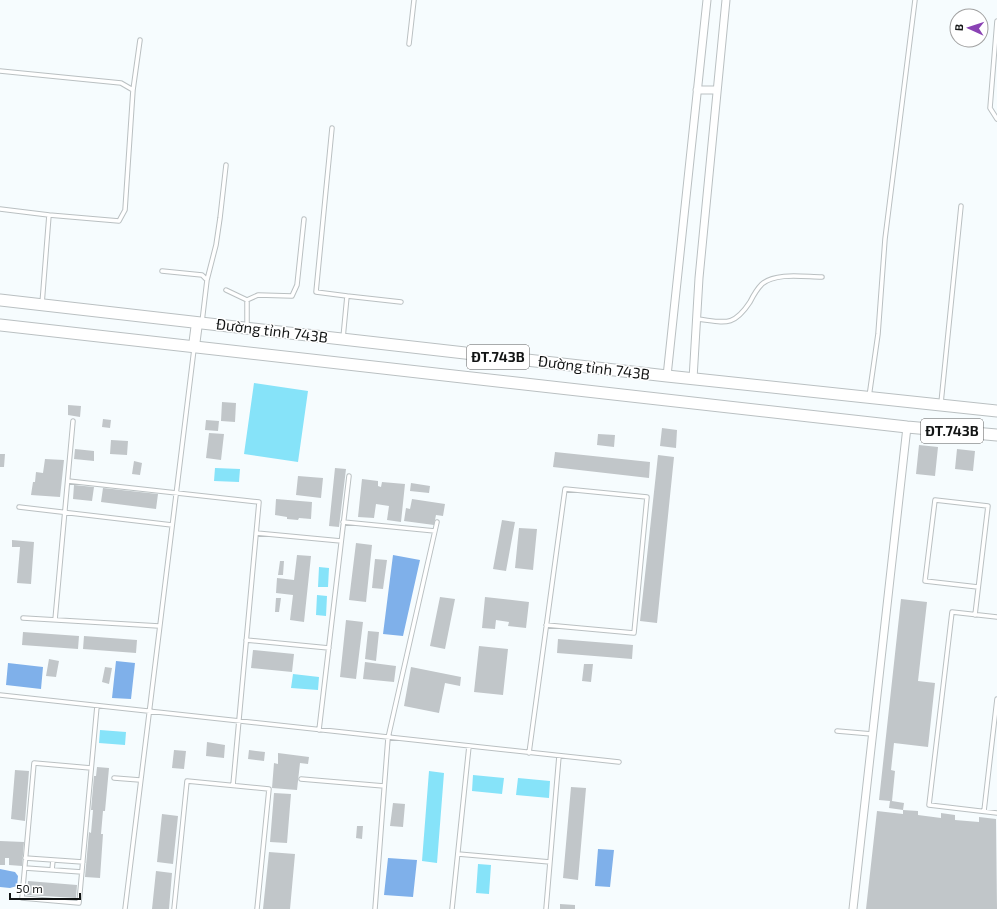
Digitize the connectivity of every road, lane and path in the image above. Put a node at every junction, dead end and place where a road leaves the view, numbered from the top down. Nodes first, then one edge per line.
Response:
1 (414, 0) edge
2 (707, 0) edge
3 (726, 0) edge
4 (915, 0) edge
5 (997, 21) edge
6 (140, 40) dead end
7 (409, 44) dead end
8 (0, 71) edge
9 (134, 90) junction
10 (697, 90) junction
11 (716, 90) junction
12 (997, 119) edge
13 (332, 128) dead end
14 (226, 165) dead end
15 (961, 206) dead end
16 (0, 209) edge
17 (49, 215) junction
18 (304, 218) dead end
19 (162, 271) dead end
20 (822, 278) dead end
21 (207, 280) junction
22 (226, 290) dead end
23 (347, 296) junction
24 (0, 300) edge
25 (247, 300) junction
26 (401, 302) dead end
27 (42, 305) junction
28 (696, 319) junction
29 (199, 323) junction
30 (0, 325) edge
31 (247, 328) junction
32 (343, 339) junction
33 (194, 346) junction
34 (666, 376) junction
35 (693, 379) junction
36 (868, 398) junction
37 (941, 406) junction
38 (997, 411) edge
39 (73, 421) dead end
40 (907, 427) junction
41 (997, 435) edge
42 (348, 476) dead end
43 (68, 481) junction
44 (176, 493) junction
45 (19, 507) dead end
46 (65, 512) junction
47 (343, 522) junction
48 (437, 522) dead end
49 (172, 525) junction
50 (435, 531) junction
51 (256, 533) junction
52 (341, 541) junction
53 (978, 587) junction
54 (975, 615) junction
55 (997, 617) edge
56 (23, 618) dead end
57 (55, 620) junction
58 (546, 625) junction
59 (159, 626) junction
60 (246, 640) junction
61 (329, 648) junction
62 (0, 695) edge
63 (997, 700) edge
64 (97, 706) junction
65 (149, 712) junction
66 (239, 721) junction
67 (319, 730) junction
68 (837, 730) dead end
69 (872, 734) junction
70 (388, 738) junction
71 (469, 746) junction
72 (529, 753) junction
73 (559, 756) junction
74 (619, 762) dead end
75 (92, 768) junction
76 (114, 778) dead end
77 (301, 779) dead end
78 (140, 780) junction
79 (233, 786) junction
80 (384, 786) junction
81 (984, 811) junction
82 (997, 813) edge
83 (458, 854) junction
84 (25, 858) junction
85 (53, 860) junction
86 (83, 862) junction
87 (550, 862) junction
88 (25, 868) junction
89 (52, 870) junction
90 (82, 872) junction
91 (125, 909) edge
92 (174, 909) edge
93 (257, 909) edge
94 (375, 909) edge
95 (452, 909) edge
96 (546, 909) edge
97 (853, 909) edge

1 - 7 lane
2 - 10 street
3 - 11 street
4 - 36 lane
5 - 12 lane
6 - 9 lane
8 - 9 lane
9 - 17 lane
10 - 11 street
10 - 34 street
11 - 28 street
13 - 23 lane
14 - 21 lane
15 - 37 lane
16 - 17 lane
17 - 27 lane
18 - 25 lane
19 - 21 lane
20 - 28 lane
21 - 29 lane
22 - 25 lane
23 - 26 lane
23 - 32 lane
24 - 27 main road, Đường tỉnh 743B / ĐT.743B
25 - 31 lane
27 - 29 main road, Đường tỉnh 743B / ĐT.743B
28 - 35 street
29 - 31 main road, Đường tỉnh 743B / ĐT.743B
29 - 33 main road
30 - 33 main road, Đường tỉnh 743B / ĐT.743B
31 - 32 main road, Đường tỉnh 743B / ĐT.743B
32 - 34 main road, Đường tỉnh 743B / ĐT.743B
33 - 40 main road, Đường tỉnh 743B / ĐT.743B
33 - 44 lane
34 - 35 main road, Đường tỉnh 743B / ĐT.743B
35 - 36 main road, Đường tỉnh 743B / ĐT.743B
36 - 37 main road, Đường tỉnh 743B / ĐT.743B
37 - 38 main road, Đường tỉnh 743B / ĐT.743B
39 - 43 lane
40 - 41 main road, Đường tỉnh 743B / ĐT.743B
40 - 69 street
42 - 47 lane
43 - 44 lane
43 - 46 lane
44 - 49 lane
44 - 51 lane
45 - 46 lane
46 - 49 lane
46 - 57 lane
47 - 50 lane
47 - 52 lane
48 - 50 lane
49 - 59 lane
50 - 70 lane
51 - 52 lane
51 - 60 lane
52 - 61 lane
53 - 53 lane
53 - 54 lane
54 - 55 lane
54 - 81 lane
56 - 57 lane
57 - 59 lane
58 - 58 lane
58 - 72 lane
59 - 65 lane
60 - 61 lane
60 - 66 lane
61 - 67 lane
62 - 64 lane
63 - 81 lane
64 - 65 lane
64 - 75 lane
65 - 66 lane
65 - 78 lane
66 - 67 lane
66 - 79 lane
67 - 70 lane
68 - 69 lane
69 - 97 street
70 - 71 lane
70 - 80 lane
71 - 72 lane
71 - 83 lane
72 - 73 lane
73 - 74 lane
73 - 87 lane
75 - 84 lane
75 - 86 lane
76 - 78 lane
77 - 80 lane
78 - 91 lane
79 - 92 lane
79 - 93 lane
80 - 94 lane
81 - 82 lane
83 - 87 lane
83 - 95 lane
84 - 85 lane
84 - 88 lane
85 - 86 lane
85 - 89 lane
86 - 90 lane
87 - 96 lane
88 - 89 lane
88 - 90 lane
89 - 90 lane

